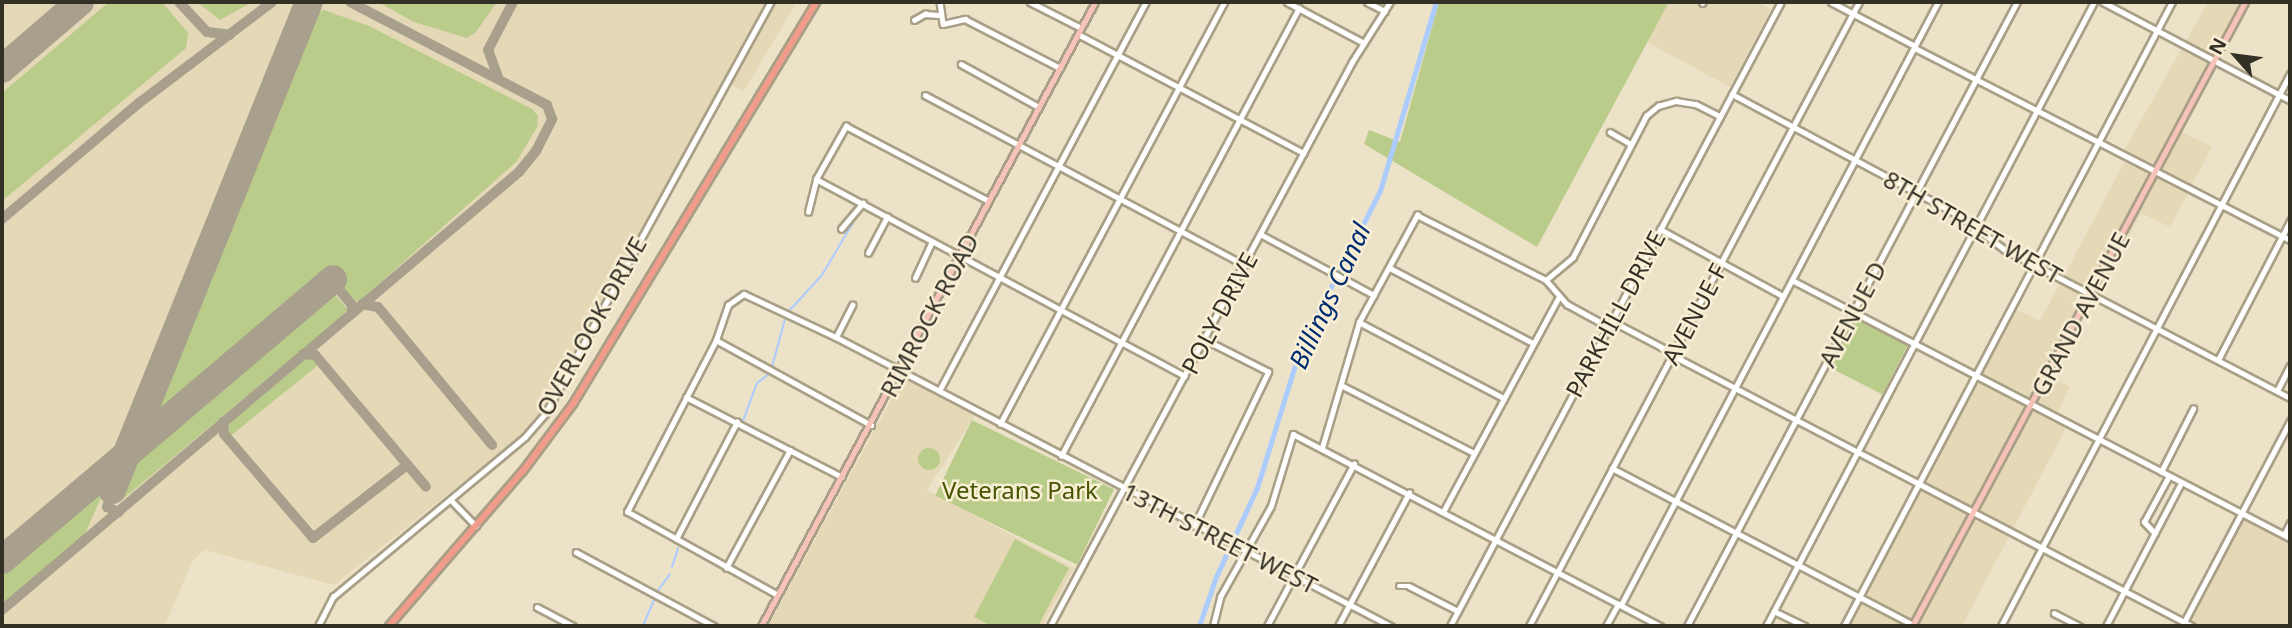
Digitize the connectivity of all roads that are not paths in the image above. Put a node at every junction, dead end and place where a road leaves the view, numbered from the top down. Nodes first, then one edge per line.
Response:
1 (771, 2) edge
2 (816, 2) edge
3 (940, 2) edge
4 (1030, 2) edge
5 (1095, 2) edge
6 (1146, 2) edge
7 (1224, 2) edge
8 (1287, 2) edge
9 (1367, 2) edge
10 (1390, 2) edge
11 (1781, 2) edge
12 (1831, 2) edge
13 (1859, 2) edge
14 (1938, 2) edge
15 (2017, 2) edge
16 (2094, 2) edge
17 (2103, 2) edge
18 (2172, 2) edge
19 (2245, 2) edge
20 (1299, 8) junction
21 (1385, 11) junction
22 (1853, 13) junction
23 (938, 15) junction
24 (914, 20) dead end
25 (2157, 30) junction
26 (1080, 31) junction
27 (1364, 43) junction
28 (1915, 47) junction
29 (1118, 54) junction
30 (2215, 60) junction
31 (961, 64) dead end
32 (1060, 68) junction
33 (2290, 74) edge
34 (1975, 80) junction
35 (1179, 87) junction
36 (1732, 94) junction
37 (2280, 94) junction
38 (925, 95) dead end
39 (2290, 100) edge
40 (1039, 107) junction
41 (2035, 113) junction
42 (1720, 116) junction
43 (1239, 118) junction
44 (1794, 127) junction
45 (1610, 132) dead end
46 (1631, 144) junction
47 (1019, 145) junction
48 (2097, 145) junction
49 (1304, 153) junction
50 (1854, 159) junction
51 (1059, 166) junction
52 (2155, 173) junction
53 (816, 179) junction
54 (1916, 192) junction
55 (1121, 199) junction
56 (989, 201) junction
57 (863, 202) junction
58 (2221, 206) junction
59 (808, 212) dead end
60 (887, 217) junction
61 (2290, 221) edge
62 (1975, 228) junction
63 (841, 229) dead end
64 (1660, 229) junction
65 (1181, 231) junction
66 (1262, 235) junction
67 (2283, 236) junction
68 (2290, 240) edge
69 (932, 242) junction
70 (868, 253) dead end
71 (961, 257) junction
72 (1722, 263) junction
73 (1245, 265) junction
74 (2034, 265) junction
75 (1390, 268) junction
76 (999, 277) junction
77 (915, 278) dead end
78 (1546, 280) junction
79 (1792, 280) junction
80 (1374, 295) junction
81 (2090, 295) junction
82 (1783, 296) junction
83 (1559, 297) junction
84 (852, 305) dead end
85 (1061, 308) junction
86 (1853, 311) junction
87 (1612, 321) junction
88 (1359, 322) junction
89 (1609, 327) junction
90 (2157, 328) junction
91 (836, 337) junction
92 (716, 340) junction
93 (1205, 340) junction
94 (1122, 341) junction
95 (1533, 343) junction
96 (1915, 343) junction
97 (1672, 354) junction
98 (2218, 360) junction
99 (2290, 366) edge
100 (900, 370) junction
101 (1976, 375) junction
102 (1185, 376) junction
103 (1341, 385) junction
104 (1736, 388) junction
105 (939, 391) junction
106 (2277, 391) junction
107 (686, 397) junction
108 (1504, 398) junction
109 (2290, 398) edge
110 (2031, 405) junction
111 (2193, 409) dead end
112 (1796, 420) junction
113 (2290, 421) edge
114 (737, 422) junction
115 (1000, 424) junction
116 (871, 425) junction
117 (2099, 440) junction
118 (1322, 448) junction
119 (790, 450) junction
120 (1858, 452) junction
121 (1474, 453) junction
122 (1061, 456) junction
123 (1354, 464) junction
124 (1612, 468) junction
125 (2161, 472) junction
126 (2169, 476) junction
127 (843, 478) junction
128 (2181, 483) junction
129 (1919, 484) junction
130 (1124, 488) junction
131 (1409, 493) junction
132 (452, 500) junction
133 (1675, 501) junction
134 (1443, 512) junction
135 (1974, 512) junction
136 (2242, 513) junction
137 (2290, 523) edge
138 (476, 526) junction
139 (1194, 526) junction
140 (1737, 533) junction
141 (2155, 534) junction
142 (2284, 535) junction
143 (2290, 538) edge
144 (676, 539) junction
145 (1496, 540) junction
146 (2042, 548) junction
147 (1245, 551) junction
148 (576, 552) dead end
149 (1799, 566) junction
150 (726, 568) junction
151 (1557, 572) junction
152 (1294, 576) junction
153 (1399, 586) dead end
154 (2125, 591) junction
155 (777, 594) junction
156 (1859, 598) junction
157 (1349, 604) junction
158 (1620, 605) junction
159 (537, 607) dead end
160 (1458, 611) junction
161 (1774, 611) junction
162 (2054, 613) dead end
163 (2183, 624) edge
164 (318, 626) edge
165 (390, 626) edge
166 (573, 626) edge
167 (714, 626) edge
168 (761, 626) edge
169 (1050, 626) edge
170 (1213, 626) edge
171 (1267, 626) edge
172 (1338, 626) edge
173 (1391, 626) edge
174 (1450, 626) edge
175 (1529, 626) edge
176 (1606, 626) edge
177 (1661, 626) edge
178 (1687, 626) edge
179 (1766, 626) edge
180 (1805, 626) edge
181 (1844, 626) edge
182 (1913, 626) edge
183 (2001, 626) edge
184 (2080, 626) edge
185 (2106, 626) edge
186 (2193, 626) edge

1 - 132 street, OVERLOOK DRIVE
2 - 138 highway
3 - 23 street
4 - 26 street
5 - 26 main road, RIMROCK ROAD
6 - 29 street
7 - 35 street
8 - 20 street
9 - 21 street
10 - 21 street, POLY DRIVE
11 - 36 street, PARKHILL DRIVE
12 - 22 street
13 - 22 street, AVENUE F
14 - 28 street
15 - 34 street, AVENUE D
16 - 41 street
17 - 25 street
18 - 25 street
19 - 30 main road, GRAND AVENUE
20 - 27 street
20 - 43 street
21 - 27 street, POLY DRIVE
22 - 28 street
22 - 44 street, AVENUE F
23 - 24 street
23 - 32 street
25 - 30 street
25 - 48 street
26 - 29 street
26 - 32 main road, RIMROCK ROAD
27 - 49 street, POLY DRIVE
28 - 34 street
28 - 50 street
29 - 35 street
29 - 51 street
30 - 37 street
30 - 52 main road, GRAND AVENUE
31 - 40 street
32 - 40 main road, RIMROCK ROAD
33 - 37 street
34 - 41 street
34 - 54 street, AVENUE D
35 - 43 street
35 - 55 street
36 - 42 street, PARKHILL DRIVE
36 - 44 street, 8TH STREET WEST
37 - 39 street
37 - 58 street
38 - 47 street
40 - 47 main road, RIMROCK ROAD
41 - 48 street
41 - 62 street
42 - 46 street
42 - 64 street, PARKHILL DRIVE
43 - 49 street
43 - 65 street
44 - 50 street, 8TH STREET WEST
44 - 72 street, AVENUE F
45 - 46 street
46 - 78 street
47 - 51 street
47 - 56 main road, RIMROCK ROAD
48 - 52 street
48 - 74 street
49 - 66 street, POLY DRIVE
50 - 54 street, 8TH STREET WEST
50 - 79 street
51 - 55 street
51 - 76 street
52 - 58 street
52 - 81 main road, GRAND AVENUE
53 - 56 street
53 - 57 street
53 - 59 street
54 - 62 street, 8TH STREET WEST
54 - 86 street, AVENUE D
55 - 65 street
55 - 85 street
56 - 71 main road, RIMROCK ROAD
57 - 60 street
57 - 63 street
58 - 67 street
58 - 90 street
60 - 69 street
60 - 70 street
61 - 67 street
62 - 74 street, 8TH STREET WEST
62 - 96 street
64 - 72 street
64 - 87 street, PARKHILL DRIVE
65 - 73 street
65 - 94 street
66 - 73 street, POLY DRIVE
66 - 80 street
67 - 68 street
67 - 98 street
69 - 71 street
69 - 77 street
71 - 76 street
71 - 100 main road, RIMROCK ROAD
72 - 82 street
72 - 97 street, AVENUE F
73 - 93 street, POLY DRIVE
74 - 81 street, 8TH STREET WEST
74 - 101 street
75 - 78 street
75 - 80 street
75 - 95 street
76 - 85 street
76 - 105 street
78 - 83 street
79 - 82 street
79 - 86 street
80 - 88 street
81 - 90 street, 8TH STREET WEST
81 - 110 main road, GRAND AVENUE
82 - 104 street
83 - 89 street
83 - 95 street
84 - 91 street
85 - 94 street
85 - 115 street
86 - 96 street
86 - 112 street, AVENUE D
87 - 89 street, PARKHILL DRIVE
87 - 97 street
88 - 103 street
88 - 108 street
89 - 145 street, PARKHILL DRIVE
90 - 98 street, 8TH STREET WEST
90 - 117 street
91 - 92 street, 13TH STREET WEST
91 - 100 street, 13TH STREET WEST
92 - 107 street
92 - 116 street
93 - 102 street, POLY DRIVE
93 - 139 street
94 - 102 street
94 - 122 street
95 - 108 street
96 - 101 street
96 - 120 street
97 - 104 street
97 - 124 street, AVENUE F
98 - 106 street, 8TH STREET WEST
99 - 106 street
100 - 105 street, 13TH STREET WEST
100 - 116 main road, RIMROCK ROAD
101 - 110 street
101 - 129 street
102 - 130 street, POLY DRIVE
103 - 118 street
103 - 121 street
104 - 112 street
104 - 133 street
105 - 115 street, 13TH STREET WEST
106 - 109 street, 8TH STREET WEST
107 - 114 street
107 - 144 street
108 - 121 street
110 - 117 street
110 - 135 main road, GRAND AVENUE
111 - 125 street
112 - 120 street
112 - 140 street, AVENUE D
113 - 136 street
114 - 119 street
114 - 144 street
115 - 122 street, 13TH STREET WEST
116 - 127 main road, RIMROCK ROAD
117 - 125 street
117 - 146 street
118 - 123 street
118 - 147 street
119 - 127 street
119 - 150 street
120 - 129 street
120 - 149 street
121 - 134 street
122 - 130 street, 13TH STREET WEST
123 - 131 street
123 - 152 street
124 - 133 street
124 - 151 street, AVENUE F
125 - 126 street
126 - 128 street
126 - 141 street
127 - 155 main road, RIMROCK ROAD
128 - 136 street
128 - 141 street
129 - 135 street
129 - 156 street
130 - 139 street, 13TH STREET WEST
130 - 169 street, POLY DRIVE
131 - 134 street
131 - 157 street
132 - 138 street
132 - 164 street, OVERLOOK DRIVE
133 - 140 street
133 - 158 street
134 - 145 street
135 - 146 street
135 - 182 main road, GRAND AVENUE
136 - 142 street
136 - 163 street
137 - 142 street
138 - 165 highway
139 - 147 street, 13TH STREET WEST
140 - 149 street
140 - 178 street, AVENUE D
141 - 154 street
142 - 143 street
144 - 150 street
145 - 151 street
145 - 160 street, PARKHILL DRIVE
146 - 154 street
146 - 183 street
147 - 152 street, 13TH STREET WEST
147 - 170 street
148 - 167 street
149 - 156 street
149 - 161 street
150 - 155 street
151 - 158 street
151 - 175 street, AVENUE F
152 - 157 street, 13TH STREET WEST
152 - 171 street
153 - 160 street
154 - 163 street
154 - 185 street
155 - 168 main road, RIMROCK ROAD
156 - 181 street
156 - 182 street
157 - 172 street
157 - 173 street, 13TH STREET WEST
158 - 176 street
158 - 177 street
159 - 166 street
160 - 174 street, PARKHILL DRIVE
161 - 179 street
161 - 180 street
162 - 184 street
163 - 186 street

